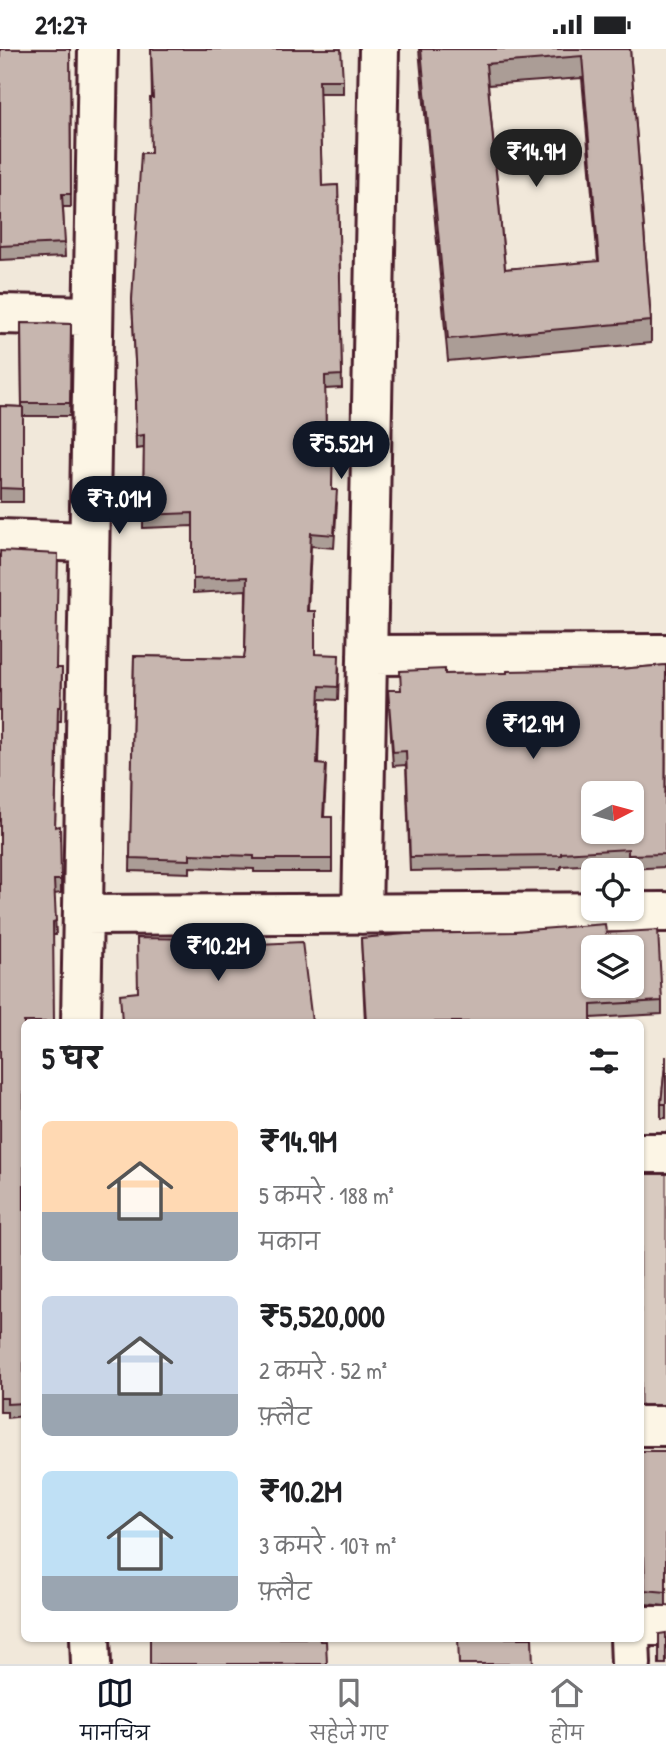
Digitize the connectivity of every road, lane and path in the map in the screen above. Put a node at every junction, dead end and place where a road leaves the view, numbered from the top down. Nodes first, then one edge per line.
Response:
1 (98, 49) edge
2 (379, 49) edge
3 (0, 314) edge
4 (93, 316) junction
5 (0, 539) edge
6 (89, 542) junction
7 (666, 654) edge
8 (367, 655) junction
9 (666, 912) edge
10 (362, 914) junction
11 (83, 915) junction
12 (81, 1019) edge
13 (644, 1153) edge
14 (666, 1153) edge
15 (644, 1426) edge
16 (666, 1426) edge
17 (644, 1626) edge
18 (666, 1626) edge
19 (90, 1642) edge
20 (630, 1642) edge
21 (92, 1664) edge
22 (631, 1664) edge

1 - 4 street
2 - 8 street
3 - 4 street
4 - 6 street
5 - 6 street
6 - 11 street
7 - 8 street
8 - 10 street
9 - 10 street
10 - 11 street
11 - 12 street
13 - 14 street
15 - 16 street
17 - 18 street
19 - 21 street
20 - 22 street

